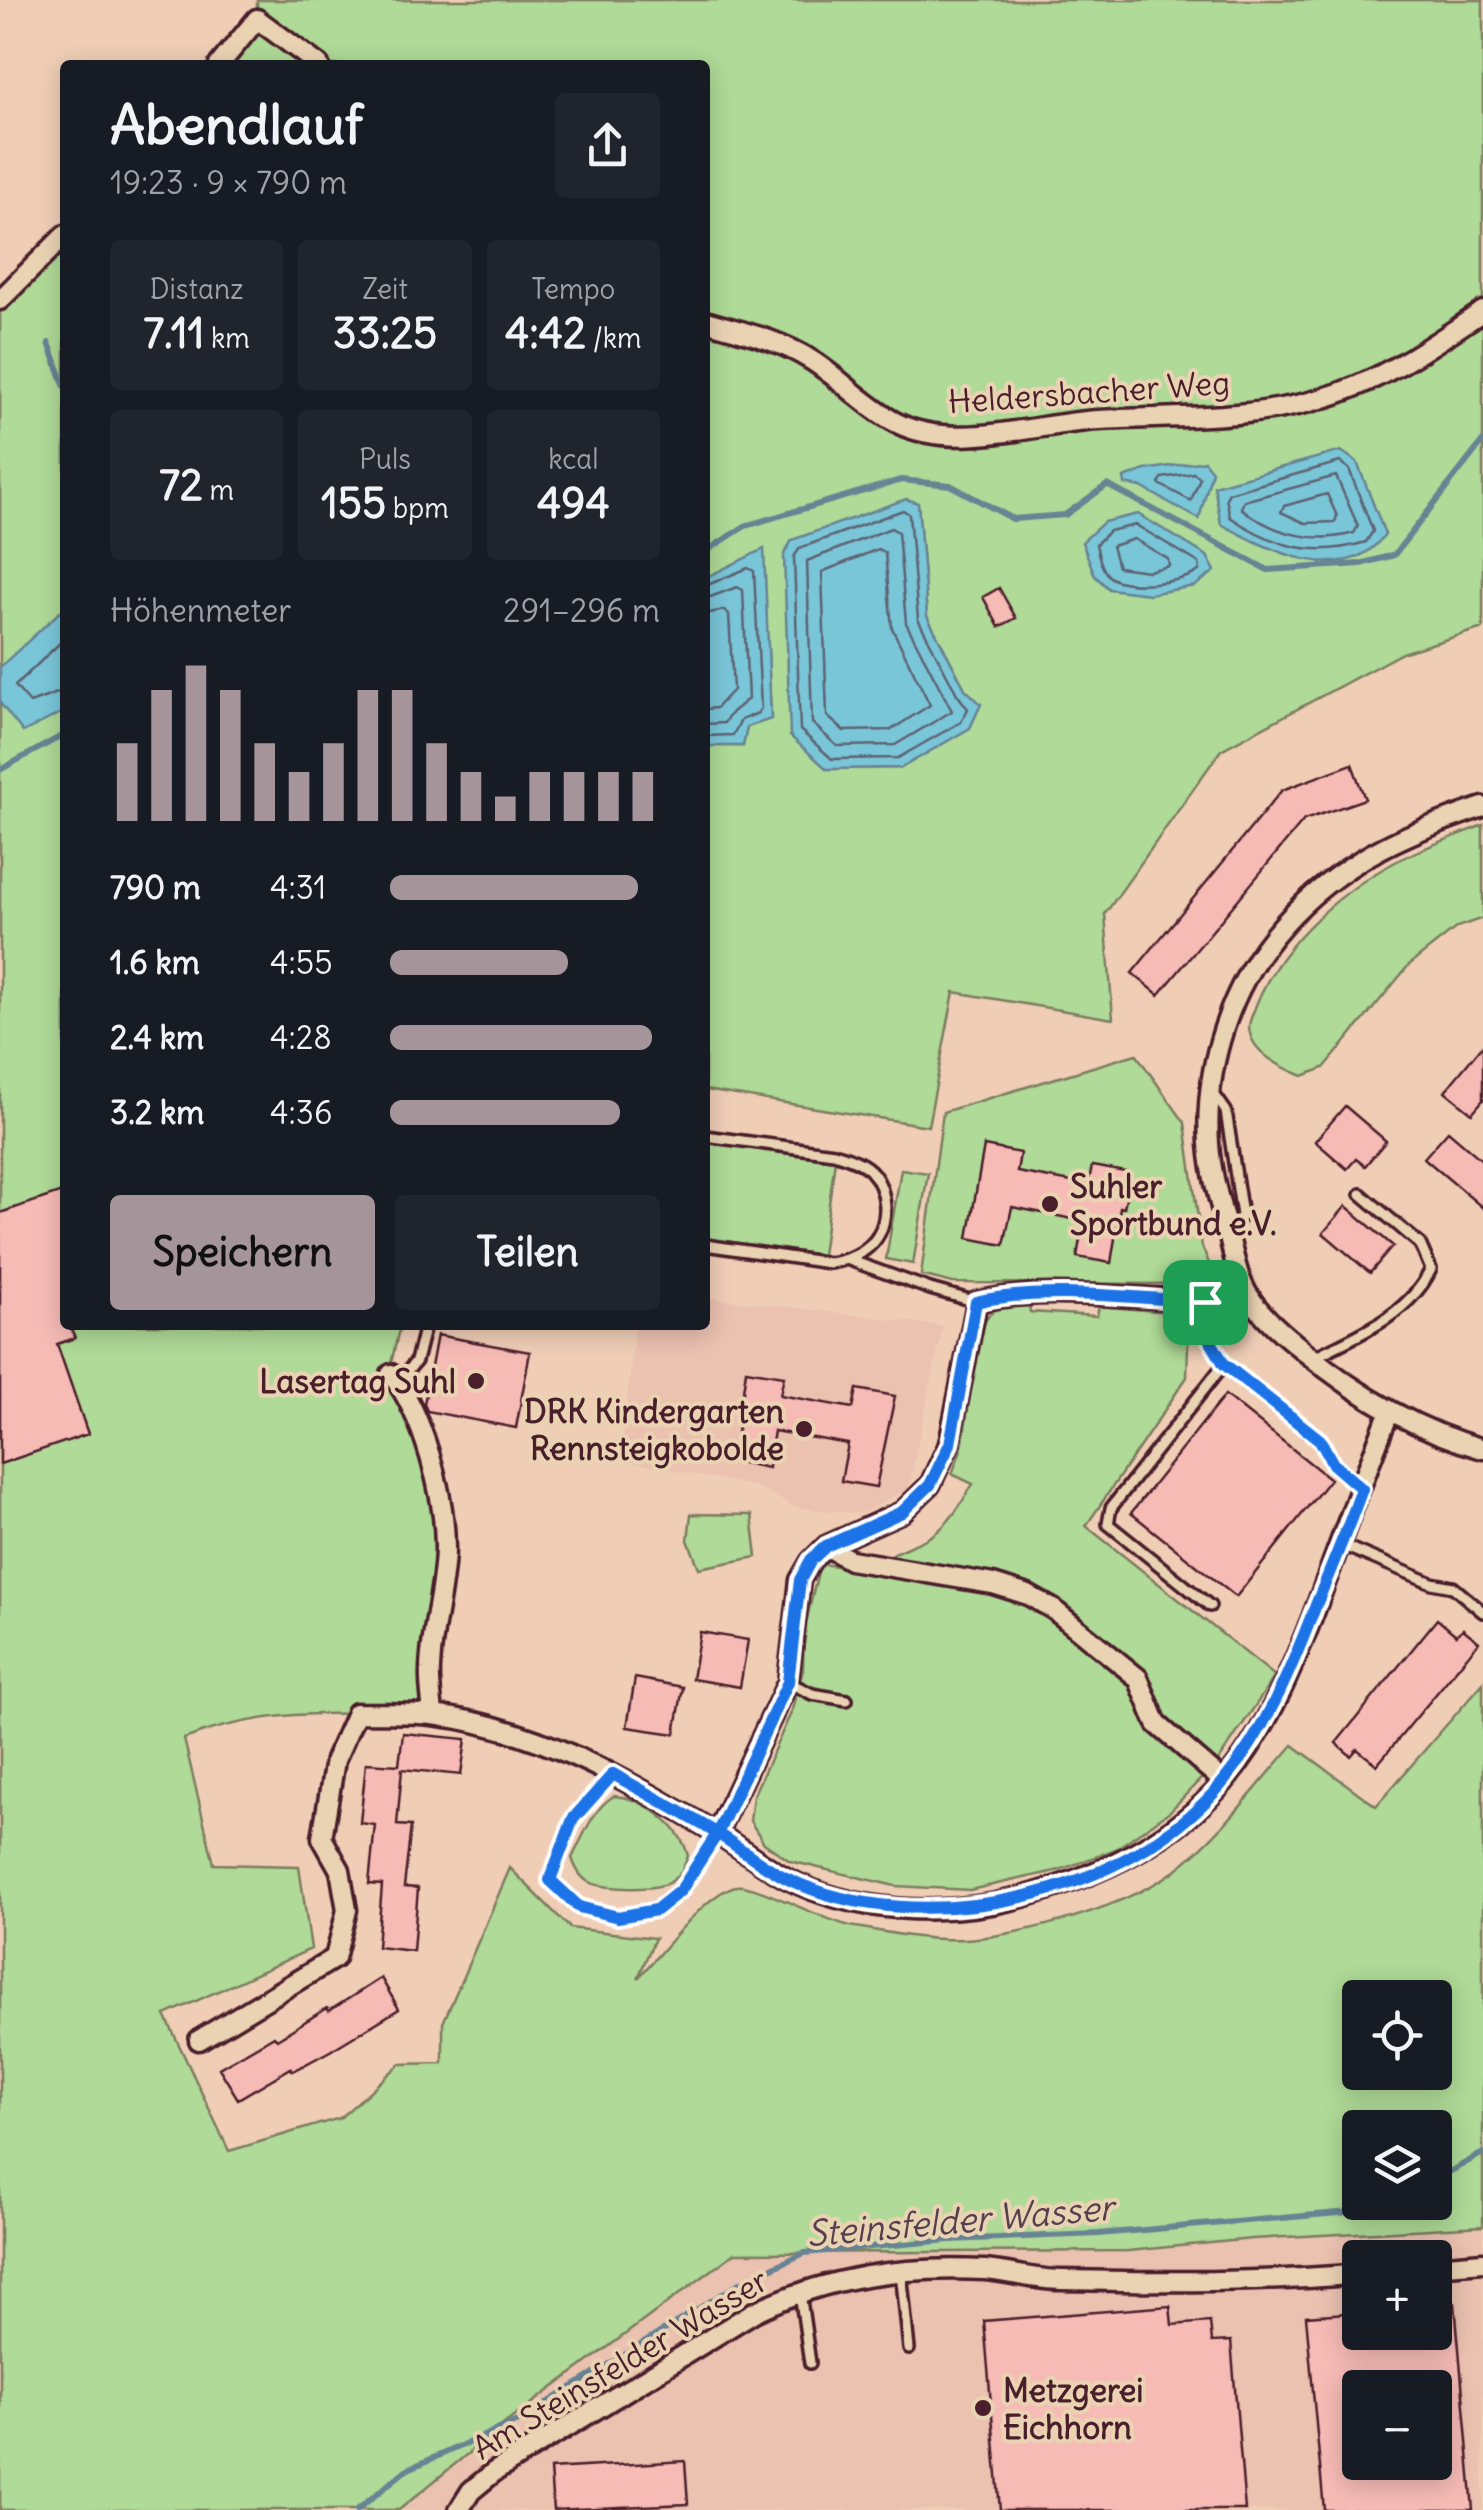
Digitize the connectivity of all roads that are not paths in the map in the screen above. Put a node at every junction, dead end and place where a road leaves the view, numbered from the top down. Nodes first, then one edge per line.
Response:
1 (257, 9) edge
2 (222, 60) edge
3 (313, 60) edge
4 (60, 240) edge
5 (0, 300) edge
6 (1483, 312) edge
7 (710, 321) edge
8 (1483, 807) edge
9 (710, 1137) edge
10 (1361, 1194) dead end
11 (710, 1246) edge
12 (849, 1260) junction
13 (1250, 1297) junction
14 (976, 1302) junction
15 (1205, 1302) junction
16 (425, 1330) edge
17 (1312, 1358) junction
18 (1224, 1364) junction
19 (394, 1378) joint
20 (1389, 1413) junction
21 (1483, 1449) edge
22 (1362, 1489) junction
23 (1342, 1545) junction
24 (826, 1546) junction
25 (1210, 1606) dead end
26 (1483, 1612) edge
27 (788, 1682) junction
28 (848, 1700) dead end
29 (432, 1715) junction
30 (613, 1774) junction
31 (1224, 1782) junction
32 (717, 1834) junction
33 (199, 2040) dead end
34 (1483, 2262) edge
35 (1452, 2265) edge
36 (901, 2271) junction
37 (1342, 2276) edge
38 (800, 2290) junction
39 (909, 2349) dead end
40 (810, 2363) dead end
41 (459, 2510) edge

1 - 2 street
1 - 3 street
4 - 5 street
6 - 7 street, Heldersbacher Weg
8 - 13 street
9 - 12 lane
10 - 17 lane
11 - 12 lane
12 - 14 lane
13 - 15 street
13 - 17 street
14 - 15 street
14 - 24 street
15 - 18 lane
16 - 19 lane
17 - 20 street
18 - 22 lane
18 - 25 lane
19 - 29 street
20 - 21 street
20 - 22 street
22 - 23 street
23 - 26 lane
23 - 31 street
24 - 27 street
24 - 31 street
27 - 28 lane
27 - 32 street
29 - 30 street
29 - 33 street
30 - 32 street
30 - 32 lane
31 - 32 street
34 - 35 street
36 - 37 street, Am Steinsfelder Wasser
36 - 38 street, Am Steinsfelder Wasser
36 - 39 lane
38 - 40 lane
38 - 41 street, Am Steinsfelder Wasser

